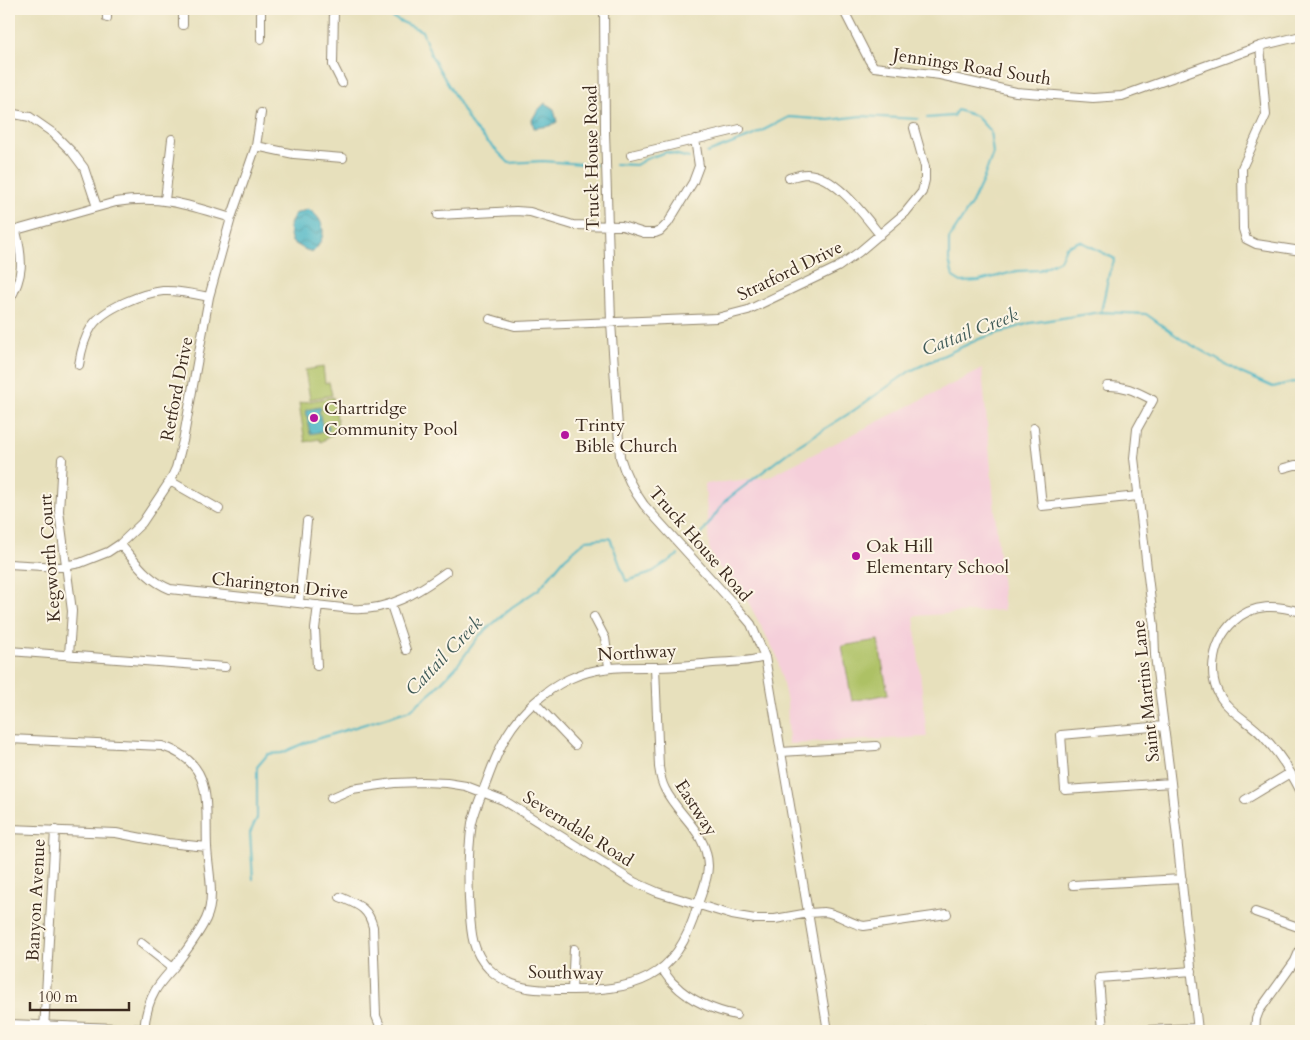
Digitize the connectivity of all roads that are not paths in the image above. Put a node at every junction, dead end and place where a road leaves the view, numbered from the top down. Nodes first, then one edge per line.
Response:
1 (107, 9) edge
2 (183, 9) edge
3 (261, 9) edge
4 (334, 9) edge
5 (604, 9) edge
6 (843, 9) edge
7 (107, 18) dead end
8 (183, 24) dead end
9 (1301, 36) edge
10 (261, 39) dead end
11 (1260, 46) junction
12 (342, 82) dead end
13 (261, 112) dead end
14 (9, 113) edge
15 (914, 128) dead end
16 (740, 129) dead end
17 (172, 139) dead end
18 (695, 139) junction
19 (256, 146) junction
20 (632, 154) dead end
21 (343, 158) dead end
22 (788, 178) dead end
23 (165, 200) junction
24 (97, 207) junction
25 (438, 215) dead end
26 (231, 218) junction
27 (608, 225) junction
28 (12, 232) edge
29 (880, 234) junction
30 (1301, 251) edge
31 (209, 297) junction
32 (9, 301) edge
33 (490, 319) dead end
34 (611, 322) junction
35 (79, 365) dead end
36 (1107, 386) dead end
37 (1034, 428) dead end
38 (62, 459) dead end
39 (1301, 465) edge
40 (1284, 468) dead end
41 (170, 481) junction
42 (1138, 496) junction
43 (219, 509) dead end
44 (307, 521) dead end
45 (120, 544) junction
46 (9, 564) edge
47 (67, 566) junction
48 (446, 572) dead end
49 (298, 602) junction
50 (318, 605) junction
51 (391, 605) junction
52 (1301, 612) edge
53 (594, 617) dead end
54 (406, 650) dead end
55 (9, 651) edge
56 (69, 655) junction
57 (765, 657) junction
58 (317, 666) dead end
59 (225, 667) dead end
60 (609, 667) junction
61 (656, 667) junction
62 (535, 702) junction
63 (1163, 726) junction
64 (9, 739) edge
65 (575, 745) dead end
66 (876, 746) dead end
67 (781, 752) junction
68 (1290, 773) junction
69 (1171, 783) junction
70 (483, 792) junction
71 (1301, 792) edge
72 (331, 798) dead end
73 (1245, 800) dead end
74 (9, 829) edge
75 (55, 830) junction
76 (207, 847) junction
77 (1182, 879) junction
78 (1073, 885) dead end
79 (340, 897) dead end
80 (698, 904) junction
81 (1255, 912) dead end
82 (808, 913) junction
83 (947, 914) dead end
84 (1301, 928) edge
85 (141, 943) dead end
86 (1301, 946) edge
87 (574, 949) dead end
88 (1298, 963) edge
89 (173, 968) junction
90 (662, 969) junction
91 (1192, 971) junction
92 (572, 990) junction
93 (736, 1015) dead end
94 (9, 1024) edge
95 (44, 1028) edge
96 (144, 1030) edge
97 (1198, 1030) edge
98 (382, 1031) edge
99 (828, 1031) edge
100 (1103, 1031) edge
101 (1123, 1031) edge
102 (1255, 1031) edge

1 - 7 street
2 - 8 street
3 - 10 street
4 - 12 street
5 - 27 street, Truck House Road
6 - 11 street, Jennings Road South
9 - 11 street, Jennings Road South
11 - 30 street
13 - 19 street, Retford Drive
14 - 24 street
15 - 29 street, Stratford Drive
16 - 18 street
17 - 23 street
18 - 20 street
18 - 27 street
19 - 21 street
19 - 26 street, Retford Drive
22 - 29 street
23 - 24 street
23 - 26 street
24 - 28 street
25 - 27 street
26 - 31 street, Retford Drive
27 - 34 street, Truck House Road
28 - 32 street
29 - 34 street, Stratford Drive
31 - 35 street
31 - 41 street, Retford Drive
33 - 34 street, Stratford Drive
34 - 57 street, Truck House Road
36 - 42 street, Saint Martins Lane
37 - 42 street
38 - 47 street, Kegworth Court
39 - 40 street
41 - 43 street
41 - 45 street, Retford Drive
42 - 63 street, Saint Martins Lane
44 - 49 street
45 - 47 street, Retford Drive
45 - 49 street, Charington Drive
46 - 47 street, Retford Drive
47 - 56 street, Kegworth Court
48 - 51 street, Charington Drive
49 - 50 street, Charington Drive
50 - 51 street, Charington Drive
50 - 58 street
51 - 54 street
52 - 68 street
53 - 60 street
55 - 56 street
56 - 59 street
57 - 61 street, Northway
57 - 67 street, Truck House Road
60 - 61 street, Northway
60 - 62 street, Northway
61 - 80 street, Eastway
62 - 65 street
62 - 70 street, Northway
63 - 69 street, Saint Martins Lane
63 - 69 street
64 - 76 street
66 - 67 street
67 - 82 street, Truck House Road
68 - 71 street
68 - 73 street
69 - 77 street, Saint Martins Lane
70 - 72 street, Severndale Road
70 - 80 street, Severndale Road
70 - 92 street, Southway
74 - 75 street
75 - 76 street
75 - 95 street, Banyon Avenue
76 - 89 street
77 - 78 street
77 - 91 street, Saint Martins Lane
79 - 98 street
80 - 82 street, Severndale Road
80 - 90 street, Southway
81 - 84 street
82 - 83 street, Severndale Road
82 - 99 street, Truck House Road
85 - 89 street
86 - 88 street
87 - 92 street
88 - 102 street
89 - 96 street
90 - 92 street, Southway
90 - 93 street
91 - 97 street, Saint Martins Lane
91 - 100 street
94 - 95 street
95 - 96 street
97 - 101 street

